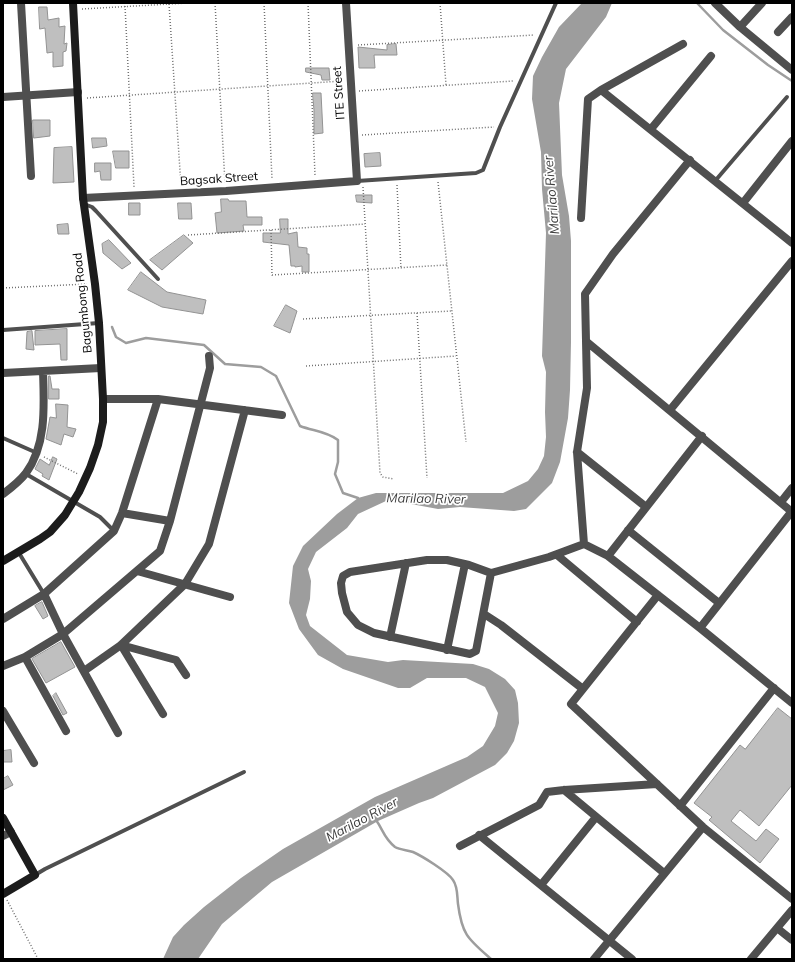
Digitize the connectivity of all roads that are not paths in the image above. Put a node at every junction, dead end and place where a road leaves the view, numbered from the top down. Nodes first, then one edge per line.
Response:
1 (21, 3) edge
2 (346, 3) edge
3 (556, 3) edge
4 (762, 3) edge
5 (718, 4) edge
6 (73, 6) edge
7 (792, 17) edge
8 (740, 27) junction
9 (778, 32) dead end
10 (683, 44) dead end
11 (711, 56) dead end
12 (792, 70) edge
13 (601, 90) junction
14 (25, 96) junction
15 (78, 96) junction
16 (3, 97) edge
17 (787, 97) dead end
18 (651, 129) junction
19 (792, 141) edge
20 (690, 160) junction
21 (31, 176) dead end
22 (360, 180) junction
23 (715, 181) junction
24 (83, 201) junction
25 (743, 203) junction
26 (581, 218) dead end
27 (792, 243) edge
28 (792, 261) edge
29 (158, 279) dead end
30 (99, 323) junction
31 (3, 330) edge
32 (587, 342) junction
33 (209, 356) dead end
34 (101, 368) junction
35 (43, 371) junction
36 (3, 373) edge
37 (103, 399) junction
38 (158, 399) junction
39 (200, 404) junction
40 (246, 410) junction
41 (670, 410) junction
42 (282, 415) dead end
43 (702, 436) junction
44 (3, 438) edge
45 (577, 452) junction
46 (37, 453) junction
47 (26, 474) junction
48 (792, 488) edge
49 (3, 494) edge
50 (74, 501) junction
51 (780, 502) junction
52 (646, 507) junction
53 (792, 511) edge
54 (122, 513) junction
55 (170, 521) junction
56 (628, 530) junction
57 (114, 531) junction
58 (584, 544) junction
59 (19, 553) junction
60 (557, 555) junction
61 (608, 556) junction
62 (3, 561) edge
63 (406, 563) junction
64 (465, 564) junction
65 (137, 571) junction
66 (490, 573) junction
67 (185, 584) junction
68 (44, 594) junction
69 (658, 595) junction
70 (230, 597) dead end
71 (720, 603) junction
72 (484, 614) junction
73 (3, 619) edge
74 (637, 622) junction
75 (700, 628) junction
76 (63, 634) junction
77 (390, 637) junction
78 (121, 645) junction
79 (447, 650) junction
80 (26, 657) junction
81 (3, 666) edge
82 (84, 671) junction
83 (186, 675) dead end
84 (774, 688) junction
85 (583, 689) junction
86 (792, 702) edge
87 (3, 711) edge
88 (163, 714) dead end
89 (66, 731) dead end
90 (118, 733) dead end
91 (34, 763) dead end
92 (244, 772) dead end
93 (657, 784) junction
94 (564, 790) junction
95 (680, 806) junction
96 (596, 817) junction
97 (3, 818) edge
98 (703, 827) junction
99 (11, 832) junction
100 (479, 835) junction
101 (3, 836) edge
102 (460, 846) dead end
103 (664, 873) junction
104 (35, 875) junction
105 (541, 885) junction
106 (3, 893) edge
107 (792, 899) edge
108 (792, 910) edge
109 (777, 928) junction
110 (609, 940) junction
111 (792, 940) edge
112 (594, 959) edge
113 (632, 959) edge
114 (751, 959) edge

1 - 14 street
2 - 22 street, ITE Street
3 - 22 lane
4 - 8 street
5 - 8 street
6 - 15 street, Bagumbong Road
7 - 9 street
8 - 12 street
10 - 13 street
11 - 18 street
13 - 18 street
13 - 26 street
14 - 15 street
14 - 16 street
14 - 21 street
15 - 24 street, Bagumbong Road
17 - 23 lane
18 - 20 street
19 - 25 street
20 - 23 street
20 - 32 street
22 - 24 street, Bagsak Street
23 - 25 street
24 - 29 lane
24 - 30 street, Bagumbong Road
25 - 27 street
28 - 41 street
30 - 31 lane
30 - 34 street, Bagumbong Road
32 - 41 street
32 - 45 street
33 - 39 street
34 - 35 street
34 - 37 street, Bagumbong Road
35 - 36 street
35 - 46 street
37 - 38 street
37 - 50 street, Bagumbong Road
38 - 39 street
38 - 54 street
39 - 40 street
39 - 55 street
40 - 42 street
40 - 67 street
41 - 43 street
43 - 51 street
43 - 52 street
44 - 46 lane
45 - 52 street
45 - 58 street
46 - 47 street
47 - 49 street
47 - 50 lane
48 - 51 street
50 - 57 lane
50 - 59 street, Bagumbong Road
51 - 53 street
52 - 56 street
53 - 71 street
54 - 55 street
54 - 57 street
55 - 65 street
56 - 61 street
56 - 71 street
57 - 68 street
58 - 60 street
58 - 61 street
59 - 62 street, Bagumbong Road
59 - 68 lane
60 - 66 street
60 - 74 street
61 - 69 street
63 - 64 street
63 - 77 street
63 - 77 street
64 - 66 street
64 - 79 street
65 - 67 street
65 - 76 street
66 - 72 street
67 - 70 street
67 - 78 street
68 - 73 street
68 - 76 street
69 - 74 street
69 - 75 street
71 - 75 street
72 - 79 street
72 - 85 street
74 - 85 street
75 - 84 street
76 - 80 street
76 - 82 street
77 - 79 street
78 - 82 street
78 - 83 street
78 - 88 street
80 - 81 street
80 - 89 street
82 - 90 street
84 - 86 street
84 - 95 street
85 - 93 street
87 - 91 street
92 - 104 lane
93 - 94 street
93 - 95 street
94 - 96 street
94 - 100 street
95 - 98 street
96 - 103 street
96 - 105 street
97 - 99 street
98 - 103 street
98 - 107 street
99 - 101 street
99 - 104 street
100 - 102 street
100 - 105 street
103 - 110 street
104 - 106 street
105 - 110 street
108 - 109 street
109 - 111 street
109 - 114 street
110 - 112 street
110 - 113 street

